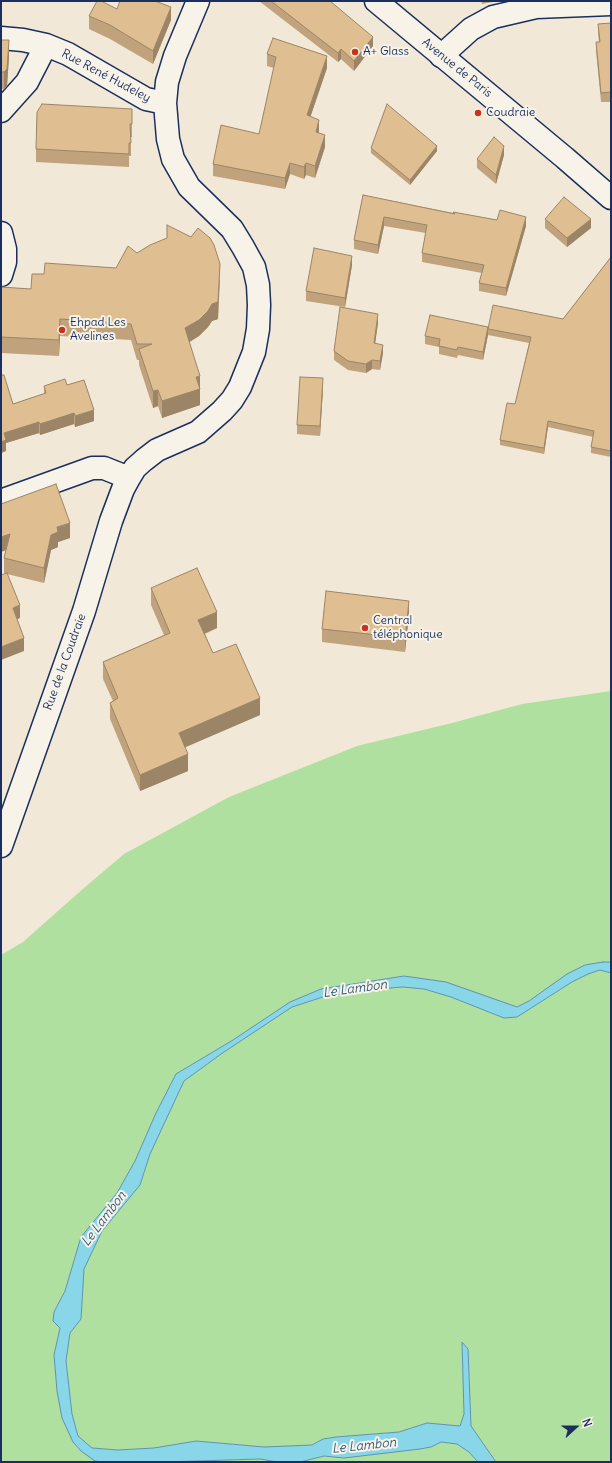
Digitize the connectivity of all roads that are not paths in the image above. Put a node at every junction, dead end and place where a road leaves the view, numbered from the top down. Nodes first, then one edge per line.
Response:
1 (198, 1) edge
2 (376, 1) edge
3 (611, 4) edge
4 (1, 38) edge
5 (46, 45) junction
6 (441, 56) junction
7 (164, 103) junction
8 (1, 111) edge
9 (611, 198) edge
10 (1, 233) edge
11 (1, 275) edge
12 (128, 478) junction
13 (6, 500) dead end
14 (1, 846) edge

1 - 7 street, Rue de la Coudraie
2 - 6 street, Avenue de Paris
3 - 6 street
4 - 5 street, Rue René Hudeley
5 - 7 street, Rue René Hudeley
5 - 8 street
6 - 9 street, Avenue de Paris
7 - 12 street, Rue de la Coudraie
10 - 11 street
12 - 13 street
12 - 14 street, Rue de la Coudraie

